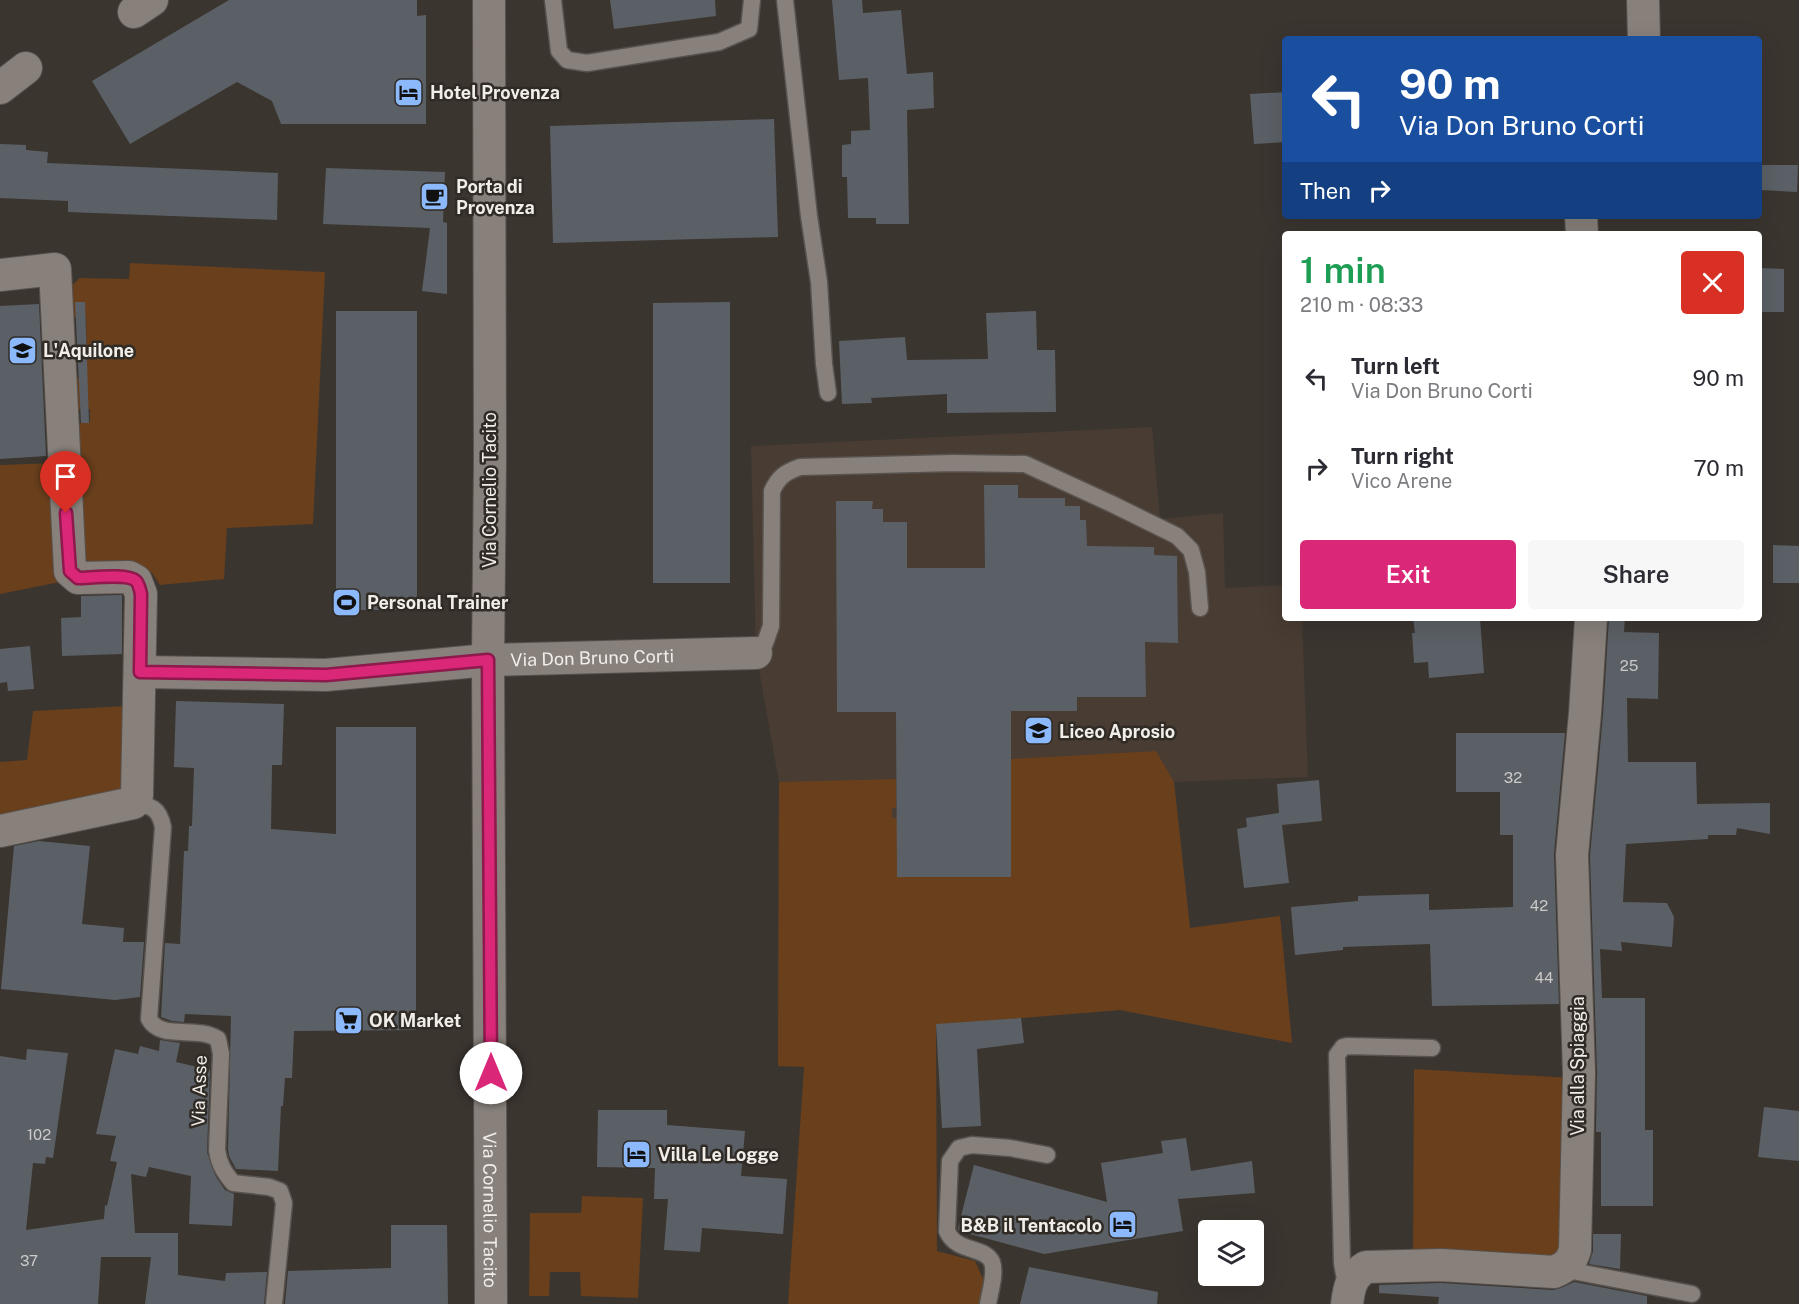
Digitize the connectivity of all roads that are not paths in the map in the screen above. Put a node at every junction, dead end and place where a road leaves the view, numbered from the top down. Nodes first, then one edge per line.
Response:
1 (489, 0) edge
2 (553, 0) edge
3 (752, 0) edge
4 (784, 0) edge
5 (1643, 0) edge
6 (1644, 36) edge
7 (26, 68) dead end
8 (0, 88) edge
9 (0, 275) edge
10 (828, 393) dead end
11 (1200, 608) dead end
12 (1591, 621) edge
13 (756, 653) joint
14 (488, 660) junction
15 (140, 672) junction
16 (133, 803) junction
17 (0, 831) edge
18 (1432, 1048) dead end
19 (1047, 1155) dead end
20 (1562, 1269) junction
21 (1349, 1293) edge
22 (1692, 1294) dead end
23 (274, 1304) edge
24 (491, 1304) edge
25 (988, 1304) edge

1 - 14 street, Via Cornelio Tacito
2 - 3 lane
4 - 10 lane
5 - 6 street
7 - 8 street
9 - 15 street
11 - 13 lane
12 - 20 street, Via alla Spiaggia
13 - 14 street, Via Don Bruno Corti
14 - 15 street, Via Don Bruno Corti
14 - 24 street, Via Cornelio Tacito
15 - 16 street
16 - 17 street
16 - 23 lane, Via Asse
18 - 21 lane
19 - 25 lane
20 - 21 street
20 - 22 lane

